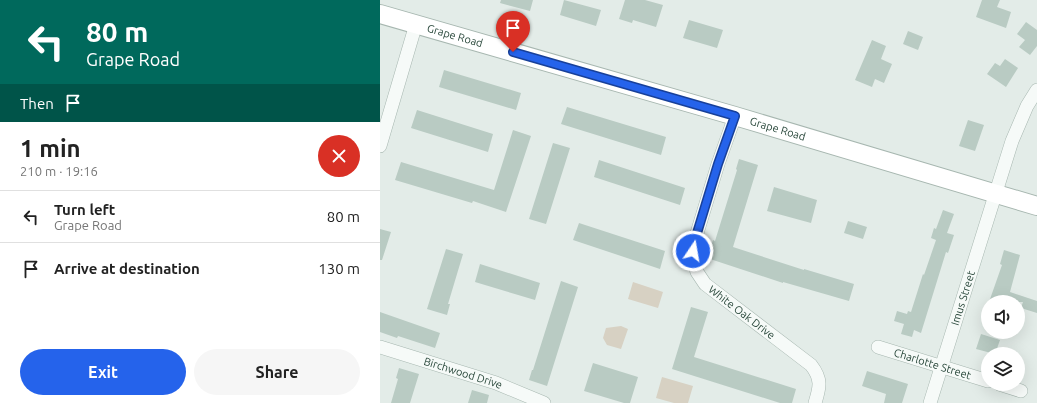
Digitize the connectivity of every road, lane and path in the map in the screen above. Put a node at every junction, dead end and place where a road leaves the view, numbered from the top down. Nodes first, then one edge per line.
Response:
1 (380, 14) edge
2 (416, 24) junction
3 (1037, 90) edge
4 (735, 116) junction
5 (380, 146) edge
6 (996, 194) junction
7 (1037, 206) edge
8 (380, 347) edge
9 (878, 347) dead end
10 (941, 366) junction
11 (981, 378) edge
12 (544, 403) edge
13 (815, 403) edge
14 (930, 403) edge

1 - 2 main road, Grape Road
2 - 4 main road, Grape Road
2 - 5 street
3 - 6 street, Imus Street
4 - 6 main road, Grape Road
4 - 13 street, White Oak Drive
6 - 7 main road, Grape Road
6 - 10 street, Imus Street
8 - 12 street, Birchwood Drive
9 - 10 street, Charlotte Street
10 - 11 street, Charlotte Street
10 - 14 street, Imus Street

